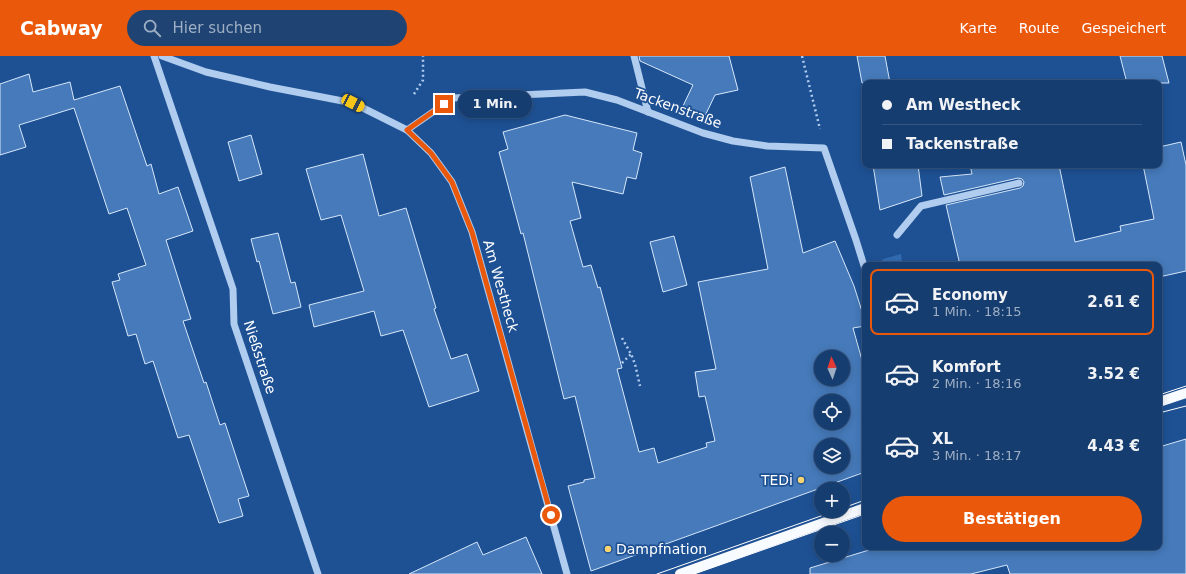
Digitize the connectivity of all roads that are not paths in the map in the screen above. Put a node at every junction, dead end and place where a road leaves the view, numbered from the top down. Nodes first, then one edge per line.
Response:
1 (154, 56) edge
2 (162, 56) edge
3 (634, 56) edge
4 (648, 112) junction
5 (407, 130) junction
6 (1019, 183) dead end
7 (897, 235) dead end
8 (863, 262) edge
9 (1186, 393) edge
10 (1162, 401) edge
11 (862, 509) edge
12 (318, 574) edge
13 (567, 574) edge
14 (680, 574) edge

1 - 12 street, Nießstraße
2 - 5 street, Am Westheck
3 - 4 street
4 - 5 street, Tackenstraße
4 - 8 street, Tackenstraße
5 - 13 street, Am Westheck
6 - 7 street
9 - 10 main road
11 - 14 main road

